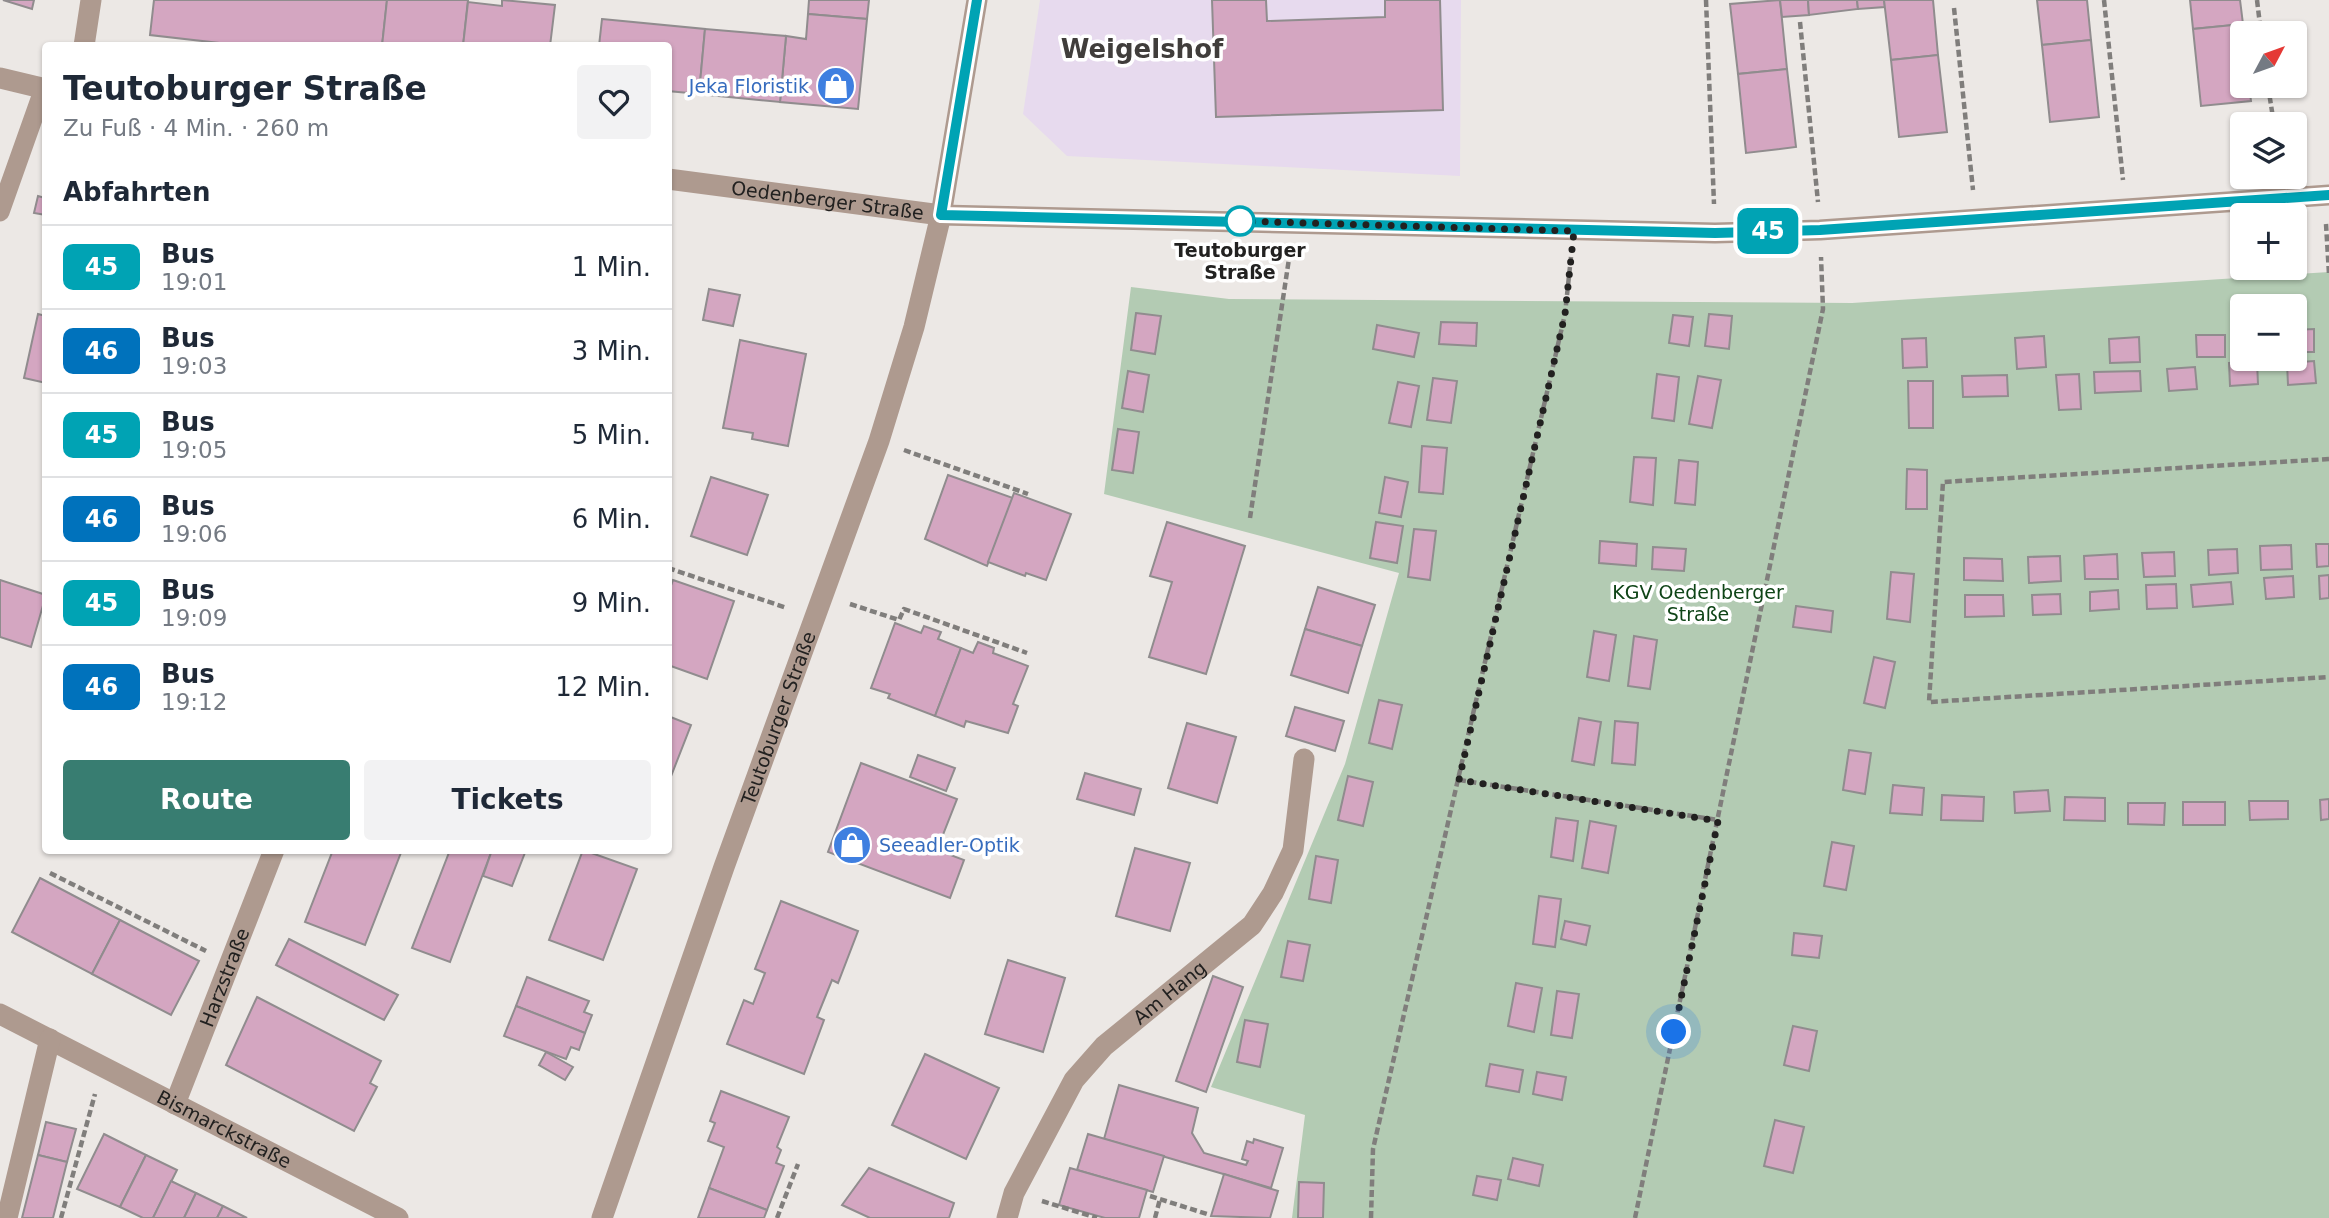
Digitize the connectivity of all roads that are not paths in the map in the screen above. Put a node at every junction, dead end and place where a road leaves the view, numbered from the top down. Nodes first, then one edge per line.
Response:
1 (91, 0) edge
2 (977, 0) edge
3 (85, 42) edge
4 (0, 78) edge
5 (42, 88) edge
6 (42, 97) edge
7 (672, 179) edge
8 (2327, 195) edge
9 (0, 212) edge
10 (941, 215) junction
11 (1304, 759) dead end
12 (272, 854) edge
13 (0, 1014) edge
14 (50, 1039) junction
15 (175, 1104) junction
16 (7, 1218) edge
17 (398, 1218) edge
18 (603, 1218) edge
19 (1007, 1218) edge

1 - 3 street
2 - 10 street, Teutoburger Straße
4 - 5 street
6 - 9 lane
7 - 10 street, Oedenberger Straße
8 - 10 street, Oedenberger Straße
10 - 18 street, Teutoburger Straße
11 - 19 street, Am Hang
12 - 15 street, Harzstraße
13 - 14 street, Bismarckstraße
14 - 15 street, Bismarckstraße
14 - 16 street
15 - 17 street, Bismarckstraße

